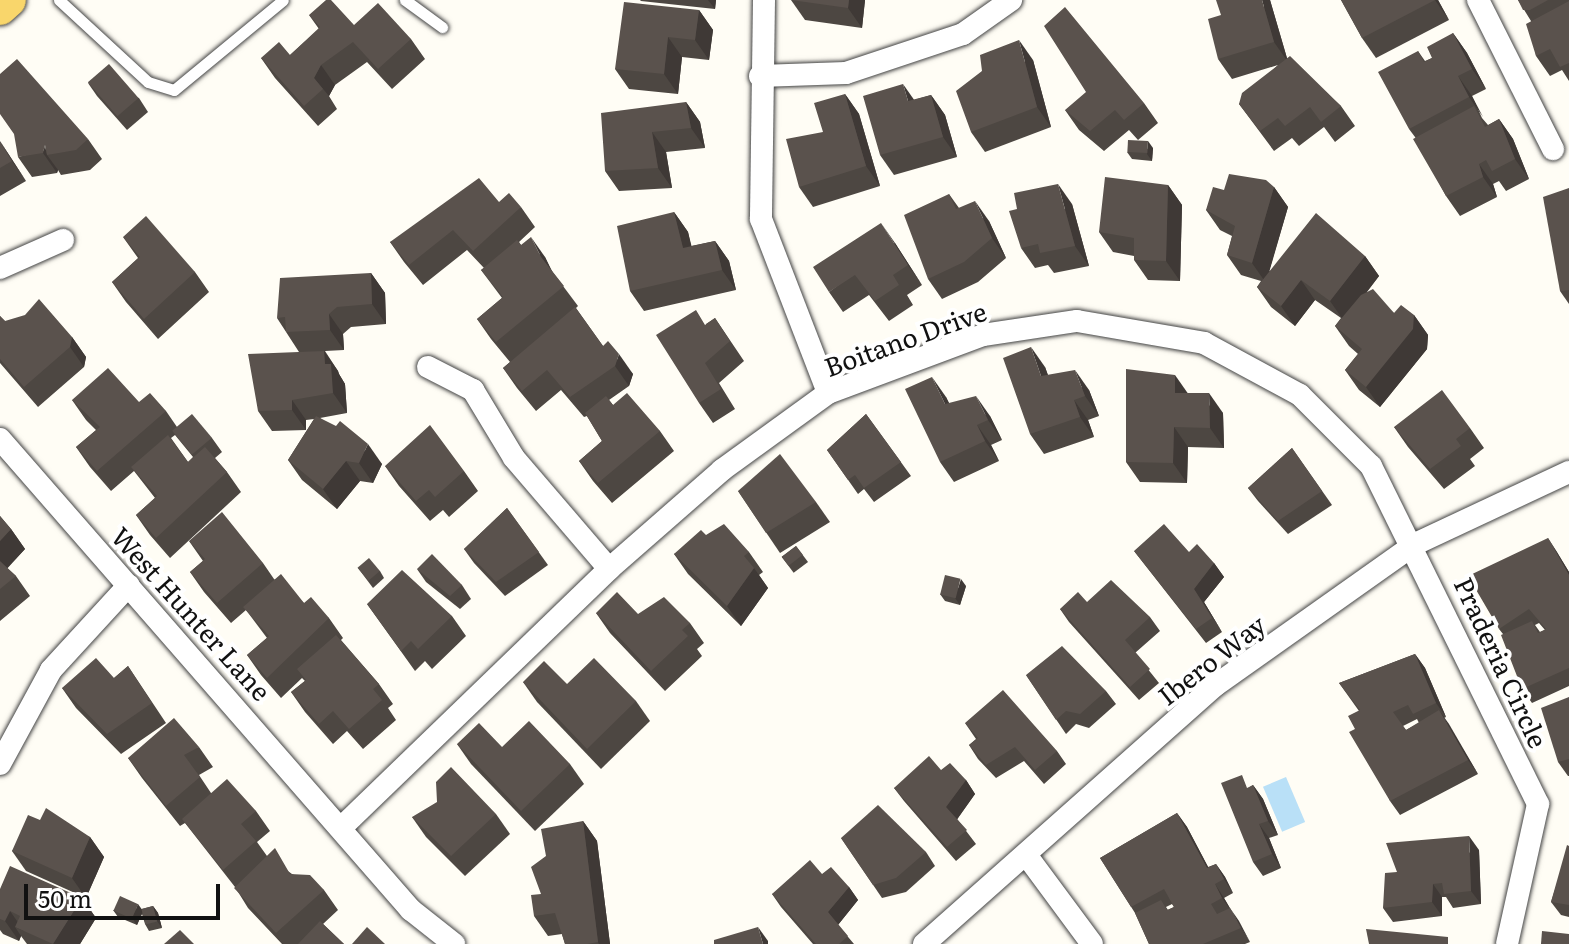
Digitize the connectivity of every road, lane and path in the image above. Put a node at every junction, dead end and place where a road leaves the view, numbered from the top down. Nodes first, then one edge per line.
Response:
1 (9, 0) edge
2 (59, 0) edge
3 (283, 0) edge
4 (405, 0) edge
5 (764, 0) edge
6 (1011, 0) edge
7 (1478, 0) edge
8 (0, 8) edge
9 (442, 27) dead end
10 (760, 76) junction
11 (1553, 149) dead end
12 (63, 240) dead end
13 (0, 268) edge
14 (428, 367) dead end
15 (828, 393) junction
16 (0, 439) edge
17 (1569, 472) edge
18 (1415, 544) junction
19 (609, 569) junction
20 (129, 585) junction
21 (0, 764) edge
22 (344, 825) junction
23 (1027, 856) junction
24 (454, 944) edge
25 (924, 944) edge
26 (1092, 944) edge
27 (1507, 944) edge

1 - 8 main road
2 - 3 lane
4 - 9 lane
5 - 10 street
6 - 10 street
7 - 11 street
10 - 15 street
12 - 13 street
14 - 19 street
15 - 18 street, Boitano Drive
15 - 19 street, Boitano Drive
16 - 20 street, West Hunter Lane
17 - 18 street, Ibero Way
18 - 23 street, Ibero Way
18 - 27 street, Praderia Circle
19 - 22 street, Boitano Drive
20 - 21 street
20 - 22 street, West Hunter Lane
22 - 24 street, West Hunter Lane
23 - 25 street, Ibero Way
23 - 26 street

